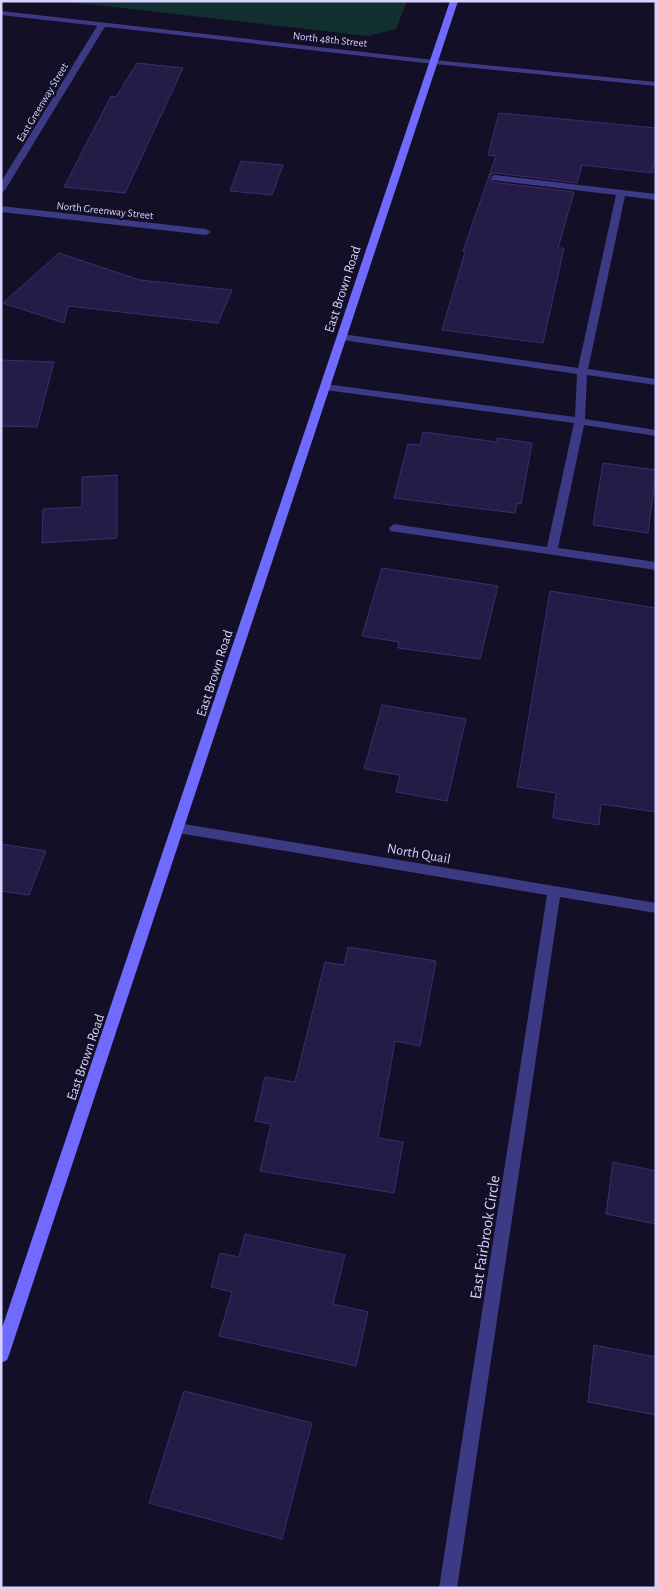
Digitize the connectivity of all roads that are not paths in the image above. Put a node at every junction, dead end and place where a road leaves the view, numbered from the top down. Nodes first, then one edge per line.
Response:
1 (454, 1) edge
2 (1, 13) edge
3 (102, 25) junction
4 (434, 62) junction
5 (656, 84) edge
6 (495, 178) dead end
7 (1, 190) edge
8 (621, 193) junction
9 (656, 197) edge
10 (1, 210) edge
11 (206, 232) dead end
12 (342, 337) junction
13 (582, 372) junction
14 (656, 382) edge
15 (325, 387) junction
16 (580, 421) junction
17 (656, 433) edge
18 (394, 528) dead end
19 (552, 551) junction
20 (656, 566) edge
21 (178, 828) junction
22 (554, 891) junction
23 (656, 908) edge
24 (1, 1355) edge
25 (448, 1588) edge

1 - 4 main road, East Brown Road
2 - 3 street, North 48th Street
3 - 4 street, North 48th Street
3 - 7 street, East Greenway Street
4 - 5 street, North 48th Street
4 - 12 main road, East Brown Road
6 - 8 street
8 - 9 street
8 - 13 street
10 - 11 street, North Greenway Street
12 - 13 street
12 - 15 main road, East Brown Road
13 - 14 street
13 - 16 street
15 - 16 street
15 - 21 main road, East Brown Road
16 - 17 street
16 - 19 street
18 - 19 street
19 - 20 street
21 - 22 street, North Quail
21 - 24 main road, East Brown Road
22 - 23 street, North Quail
22 - 25 street, East Fairbrook Circle

